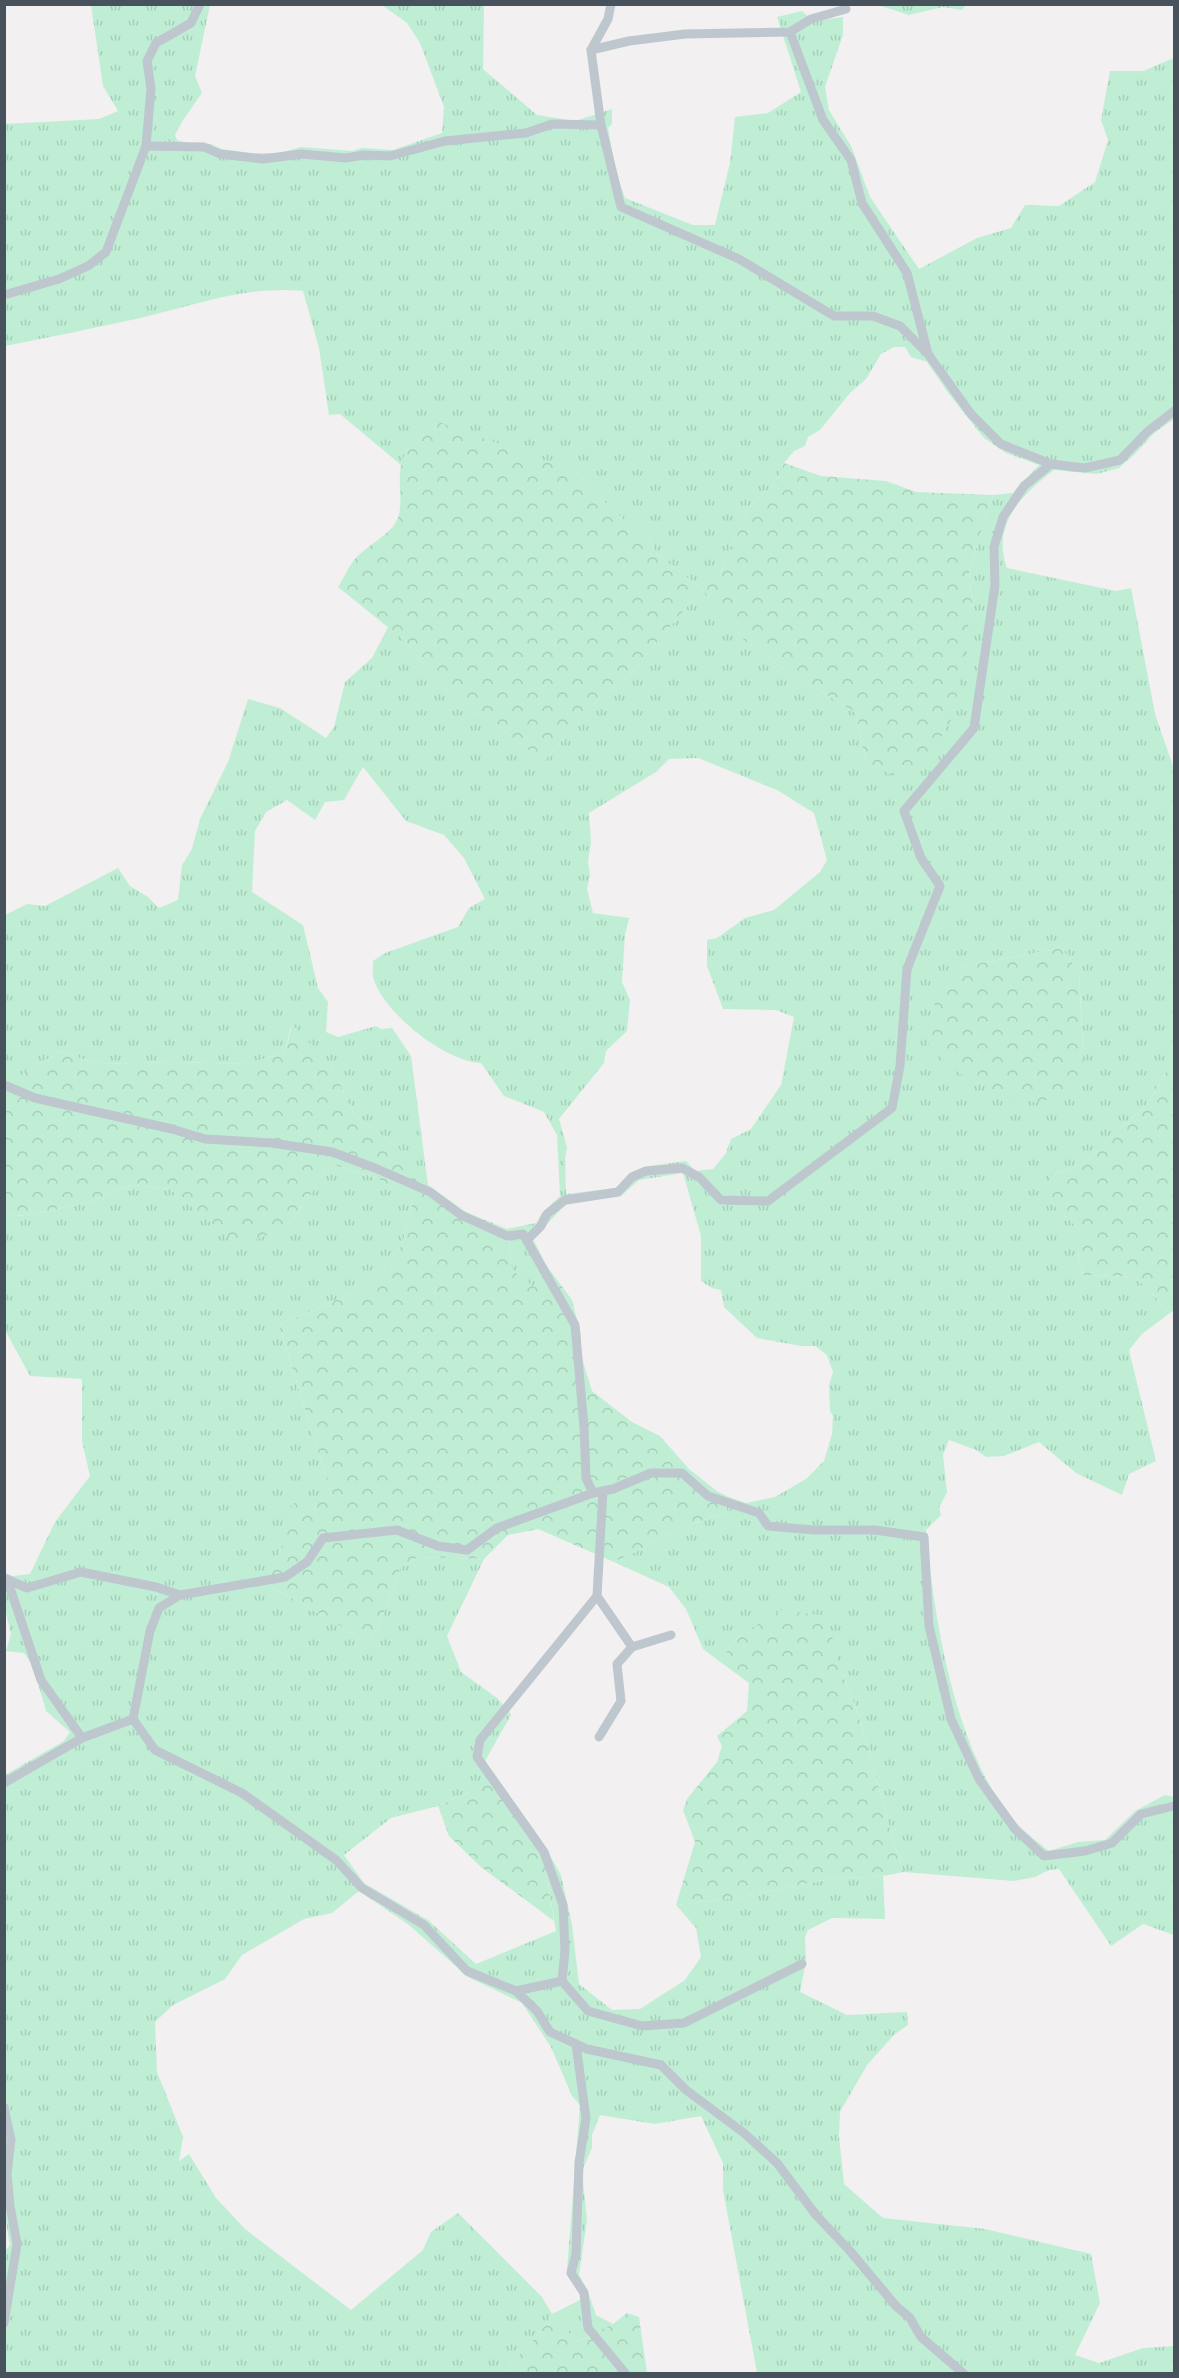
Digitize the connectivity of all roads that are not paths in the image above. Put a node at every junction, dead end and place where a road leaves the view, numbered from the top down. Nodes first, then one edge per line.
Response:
1 (200, 4) edge
2 (611, 4) edge
3 (846, 9) dead end
4 (790, 32) junction
5 (591, 50) junction
6 (601, 125) junction
7 (146, 146) junction
8 (4, 296) edge
9 (928, 354) junction
10 (1174, 411) edge
11 (1051, 464) junction
12 (4, 1086) edge
13 (527, 1240) junction
14 (603, 1491) junction
15 (593, 1493) junction
16 (6, 1578) edge
17 (180, 1595) junction
18 (597, 1596) junction
19 (671, 1635) dead end
20 (632, 1647) junction
21 (133, 1719) junction
22 (599, 1737) dead end
23 (82, 1738) junction
24 (4, 1783) edge
25 (1174, 1806) edge
26 (802, 1964) dead end
27 (562, 1981) junction
28 (516, 1991) junction
29 (576, 2044) junction
30 (4, 2108) edge
31 (4, 2323) edge
32 (626, 2373) edge
33 (964, 2373) edge

1 - 7 street
2 - 5 street
3 - 4 street
4 - 5 street
4 - 9 street
5 - 6 street
6 - 7 street
6 - 9 street
7 - 8 street
9 - 11 street
10 - 11 street
11 - 13 street
12 - 13 street
13 - 15 street
14 - 15 street
14 - 18 street
14 - 25 street
15 - 17 street
16 - 17 street
16 - 23 street
17 - 21 street
18 - 20 street
18 - 27 street
19 - 20 street
20 - 22 street
21 - 23 street
21 - 28 street
23 - 24 street
26 - 27 street
27 - 28 street
28 - 29 street
29 - 32 street
29 - 33 street
30 - 31 street

